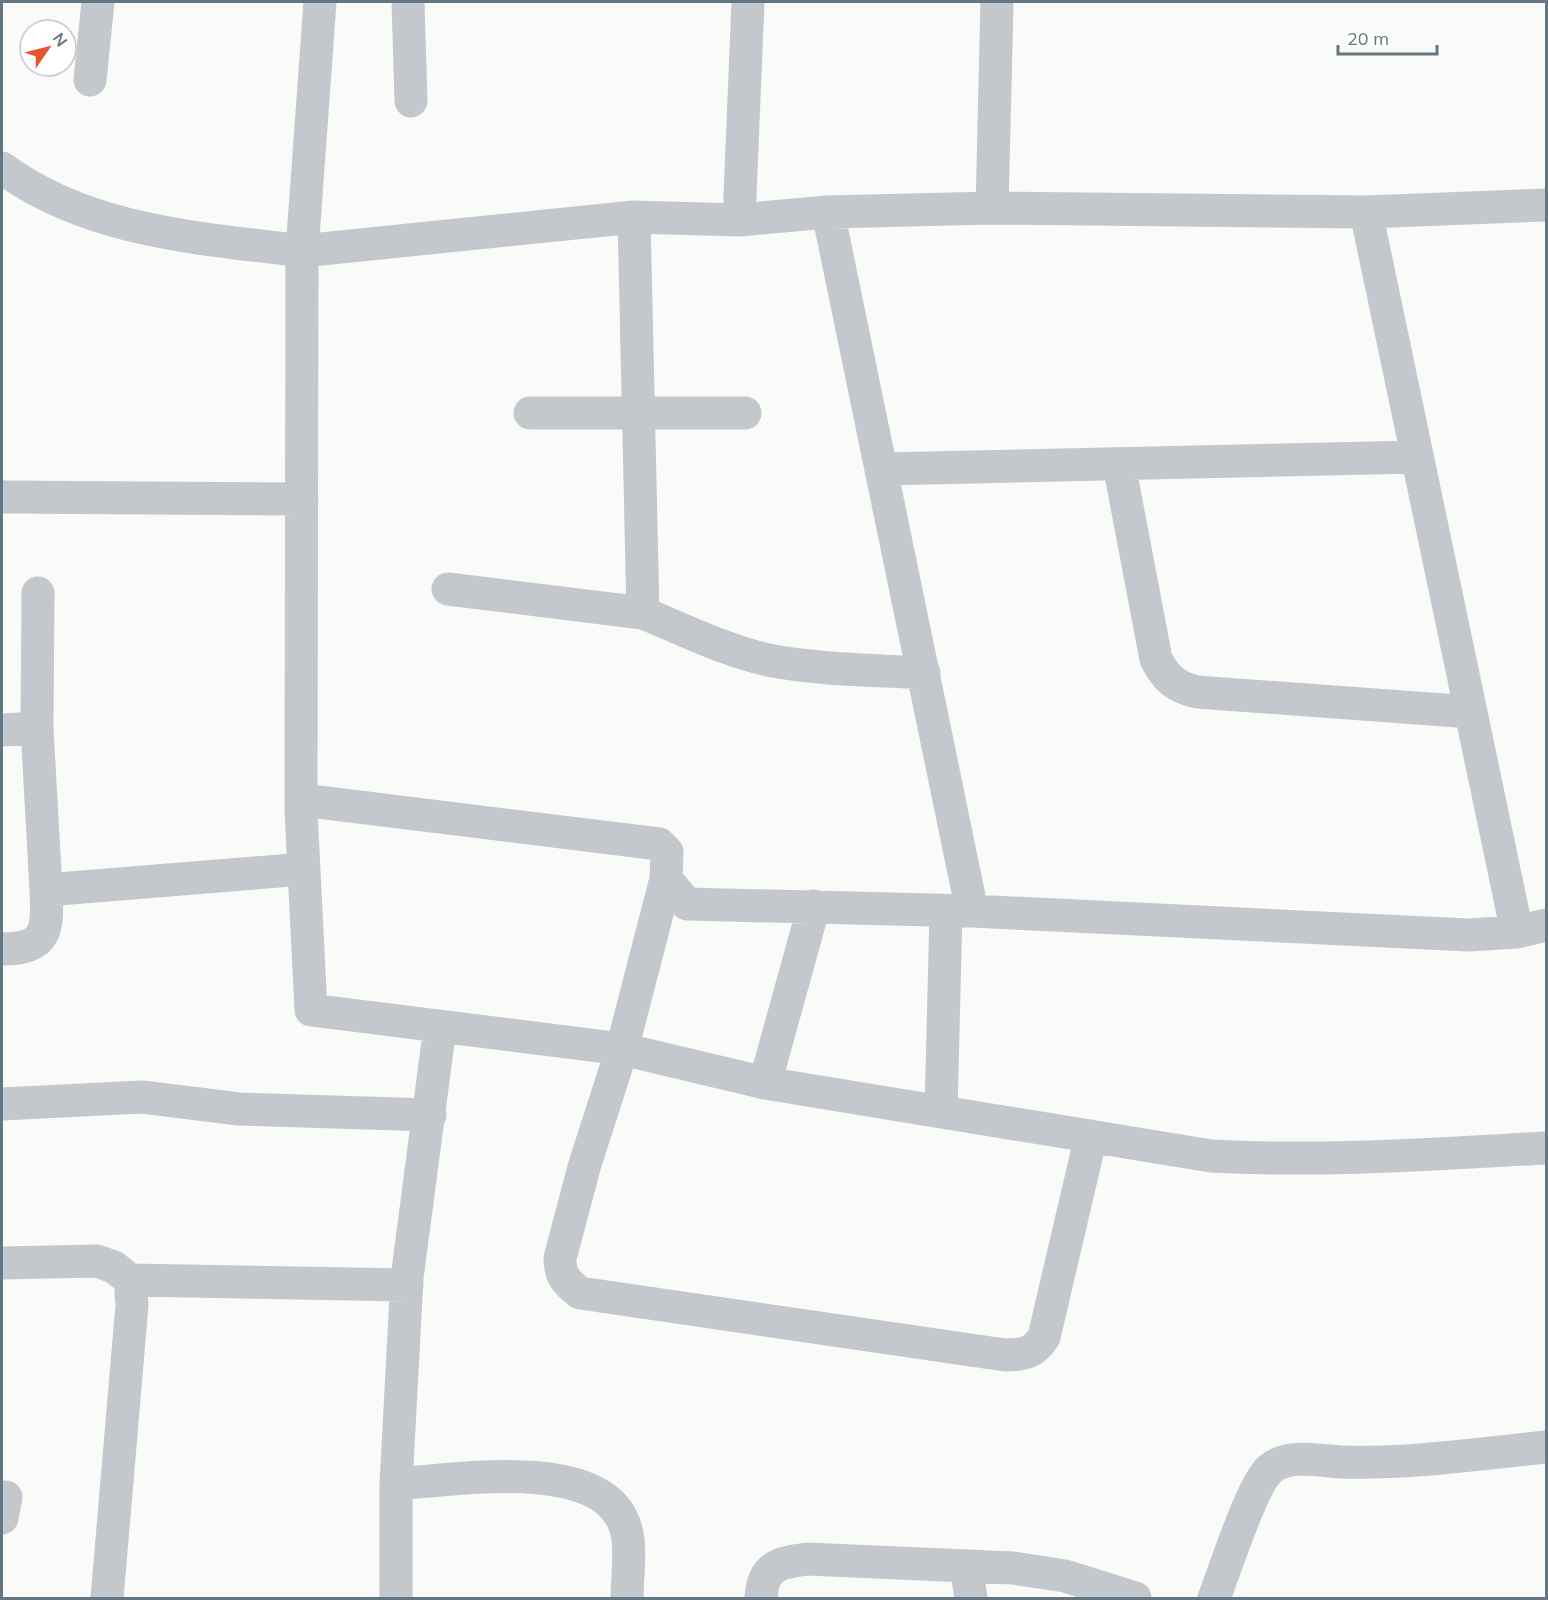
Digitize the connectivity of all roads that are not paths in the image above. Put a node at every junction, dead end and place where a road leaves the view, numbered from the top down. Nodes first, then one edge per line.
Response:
1 (98, 2) edge
2 (320, 2) edge
3 (408, 2) edge
4 (748, 2) edge
5 (997, 2) edge
6 (90, 80) dead end
7 (411, 101) dead end
8 (2, 168) edge
9 (1546, 205) edge
10 (992, 208) junction
11 (828, 212) junction
12 (1366, 212) junction
13 (634, 216) junction
14 (739, 220) junction
15 (302, 251) junction
16 (530, 413) dead end
17 (746, 413) dead end
18 (639, 415) junction
19 (1417, 457) junction
20 (1119, 464) junction
21 (882, 469) junction
22 (2, 496) edge
23 (302, 499) junction
24 (448, 589) dead end
25 (38, 594) dead end
26 (643, 613) junction
27 (924, 673) junction
28 (1471, 712) junction
29 (37, 728) junction
30 (2, 730) edge
31 (302, 800) junction
32 (304, 869) junction
33 (666, 879) junction
34 (46, 890) junction
35 (814, 906) junction
36 (959, 911) junction
37 (1532, 928) edge
38 (2, 949) edge
39 (440, 1026) junction
40 (622, 1048) junction
41 (765, 1083) junction
42 (2, 1104) edge
43 (941, 1112) junction
44 (430, 1115) junction
45 (1091, 1136) junction
46 (1546, 1148) edge
47 (2, 1263) edge
48 (129, 1280) junction
49 (407, 1286) junction
50 (1546, 1447) edge
51 (396, 1484) junction
52 (966, 1566) junction
53 (107, 1599) edge
54 (396, 1599) edge
55 (627, 1599) edge
56 (760, 1599) edge
57 (971, 1599) edge
58 (1135, 1599) edge
59 (1214, 1599) edge

1 - 6 street
2 - 15 street
3 - 7 street
4 - 14 street
5 - 10 street
8 - 15 street
9 - 12 street
10 - 11 street
10 - 12 street
11 - 14 street
11 - 21 street
12 - 19 street
13 - 14 street
13 - 15 street
13 - 18 street
15 - 23 street
16 - 18 street
17 - 18 street
18 - 26 street
19 - 20 street
19 - 28 street
20 - 21 street
20 - 28 street
21 - 27 street
22 - 23 street
23 - 31 street
24 - 26 street
25 - 29 street
26 - 27 street
27 - 36 street
28 - 37 street
29 - 30 street
29 - 34 street
31 - 32 street
31 - 33 street
32 - 34 street
32 - 39 street
33 - 35 street
33 - 40 street
34 - 38 street
35 - 36 street
35 - 41 street
36 - 37 street
36 - 43 street
39 - 40 street
39 - 44 street
40 - 41 street
40 - 45 street
41 - 43 street
42 - 44 street
43 - 45 street
44 - 49 street
45 - 46 street
47 - 48 street
48 - 49 street
48 - 53 street
49 - 51 street
50 - 59 street
51 - 54 street
51 - 55 street
52 - 56 street
52 - 57 street
52 - 58 street

